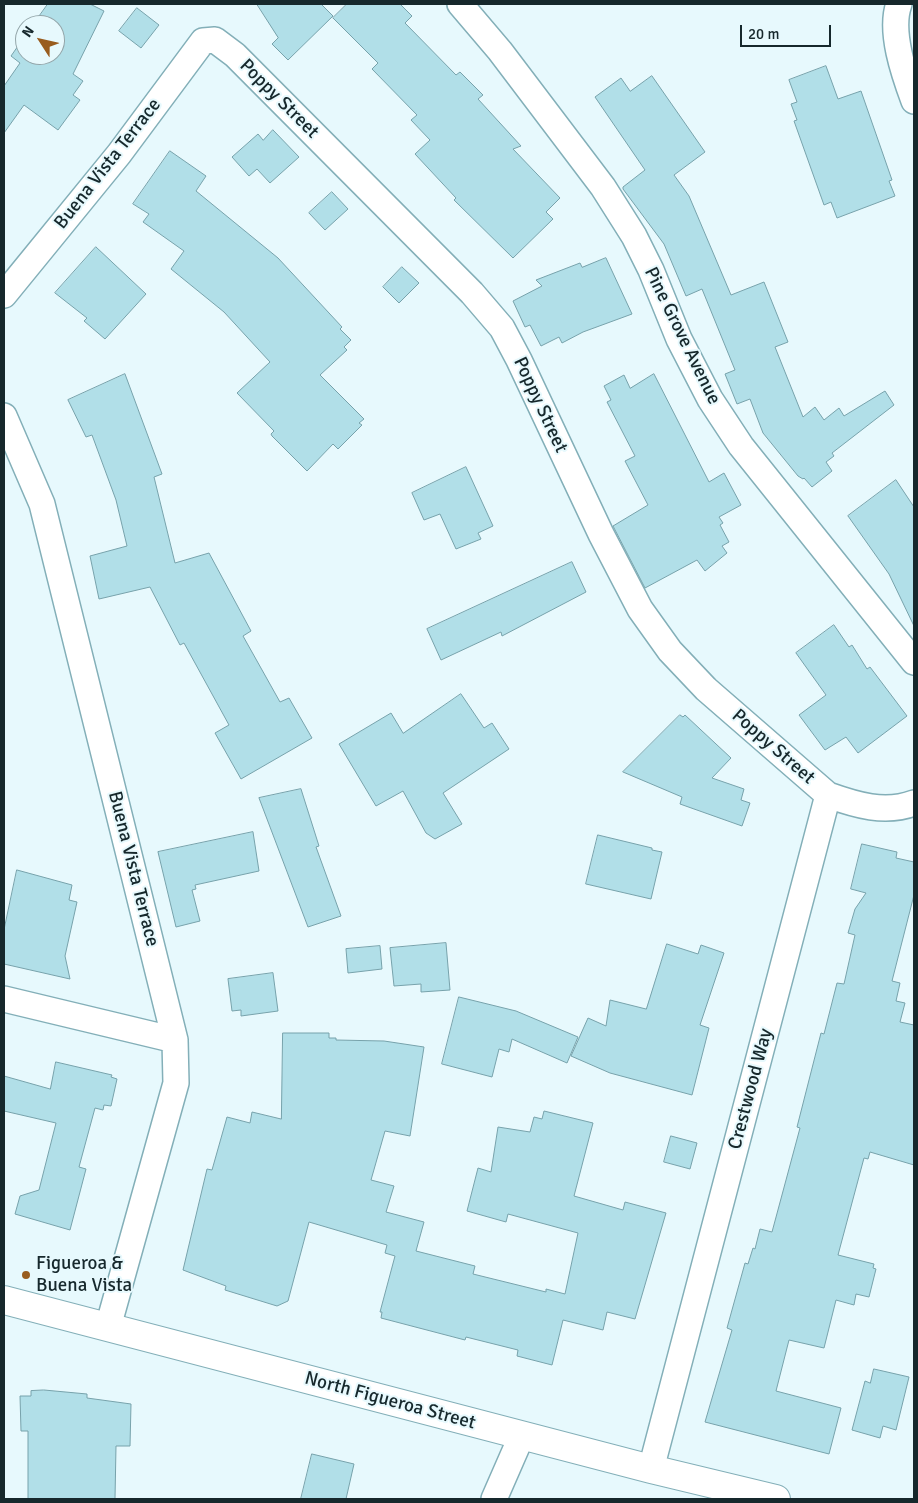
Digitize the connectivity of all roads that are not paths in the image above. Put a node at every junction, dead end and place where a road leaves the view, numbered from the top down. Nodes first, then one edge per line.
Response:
1 (460, 4) edge
2 (899, 4) edge
3 (215, 40) joint
4 (914, 101) edge
5 (4, 295) edge
6 (4, 416) edge
7 (914, 662) edge
8 (828, 795) junction
9 (914, 803) edge
10 (4, 999) edge
11 (175, 1040) junction
12 (4, 1300) edge
13 (108, 1327) junction
14 (522, 1435) junction
15 (651, 1469) junction
16 (494, 1499) edge
17 (776, 1499) edge

1 - 7 street, Pine Grove Avenue
2 - 4 street
3 - 5 street, Buena Vista Terrace
3 - 8 street, Poppy Street
6 - 11 street, Buena Vista Terrace
8 - 9 street
8 - 15 street, Crestwood Way
10 - 11 street
11 - 13 street, Buena Vista Terrace
12 - 13 main road, North Figueroa Street
13 - 14 main road, North Figueroa Street
14 - 15 main road, North Figueroa Street
14 - 16 street
15 - 17 main road, North Figueroa Street

